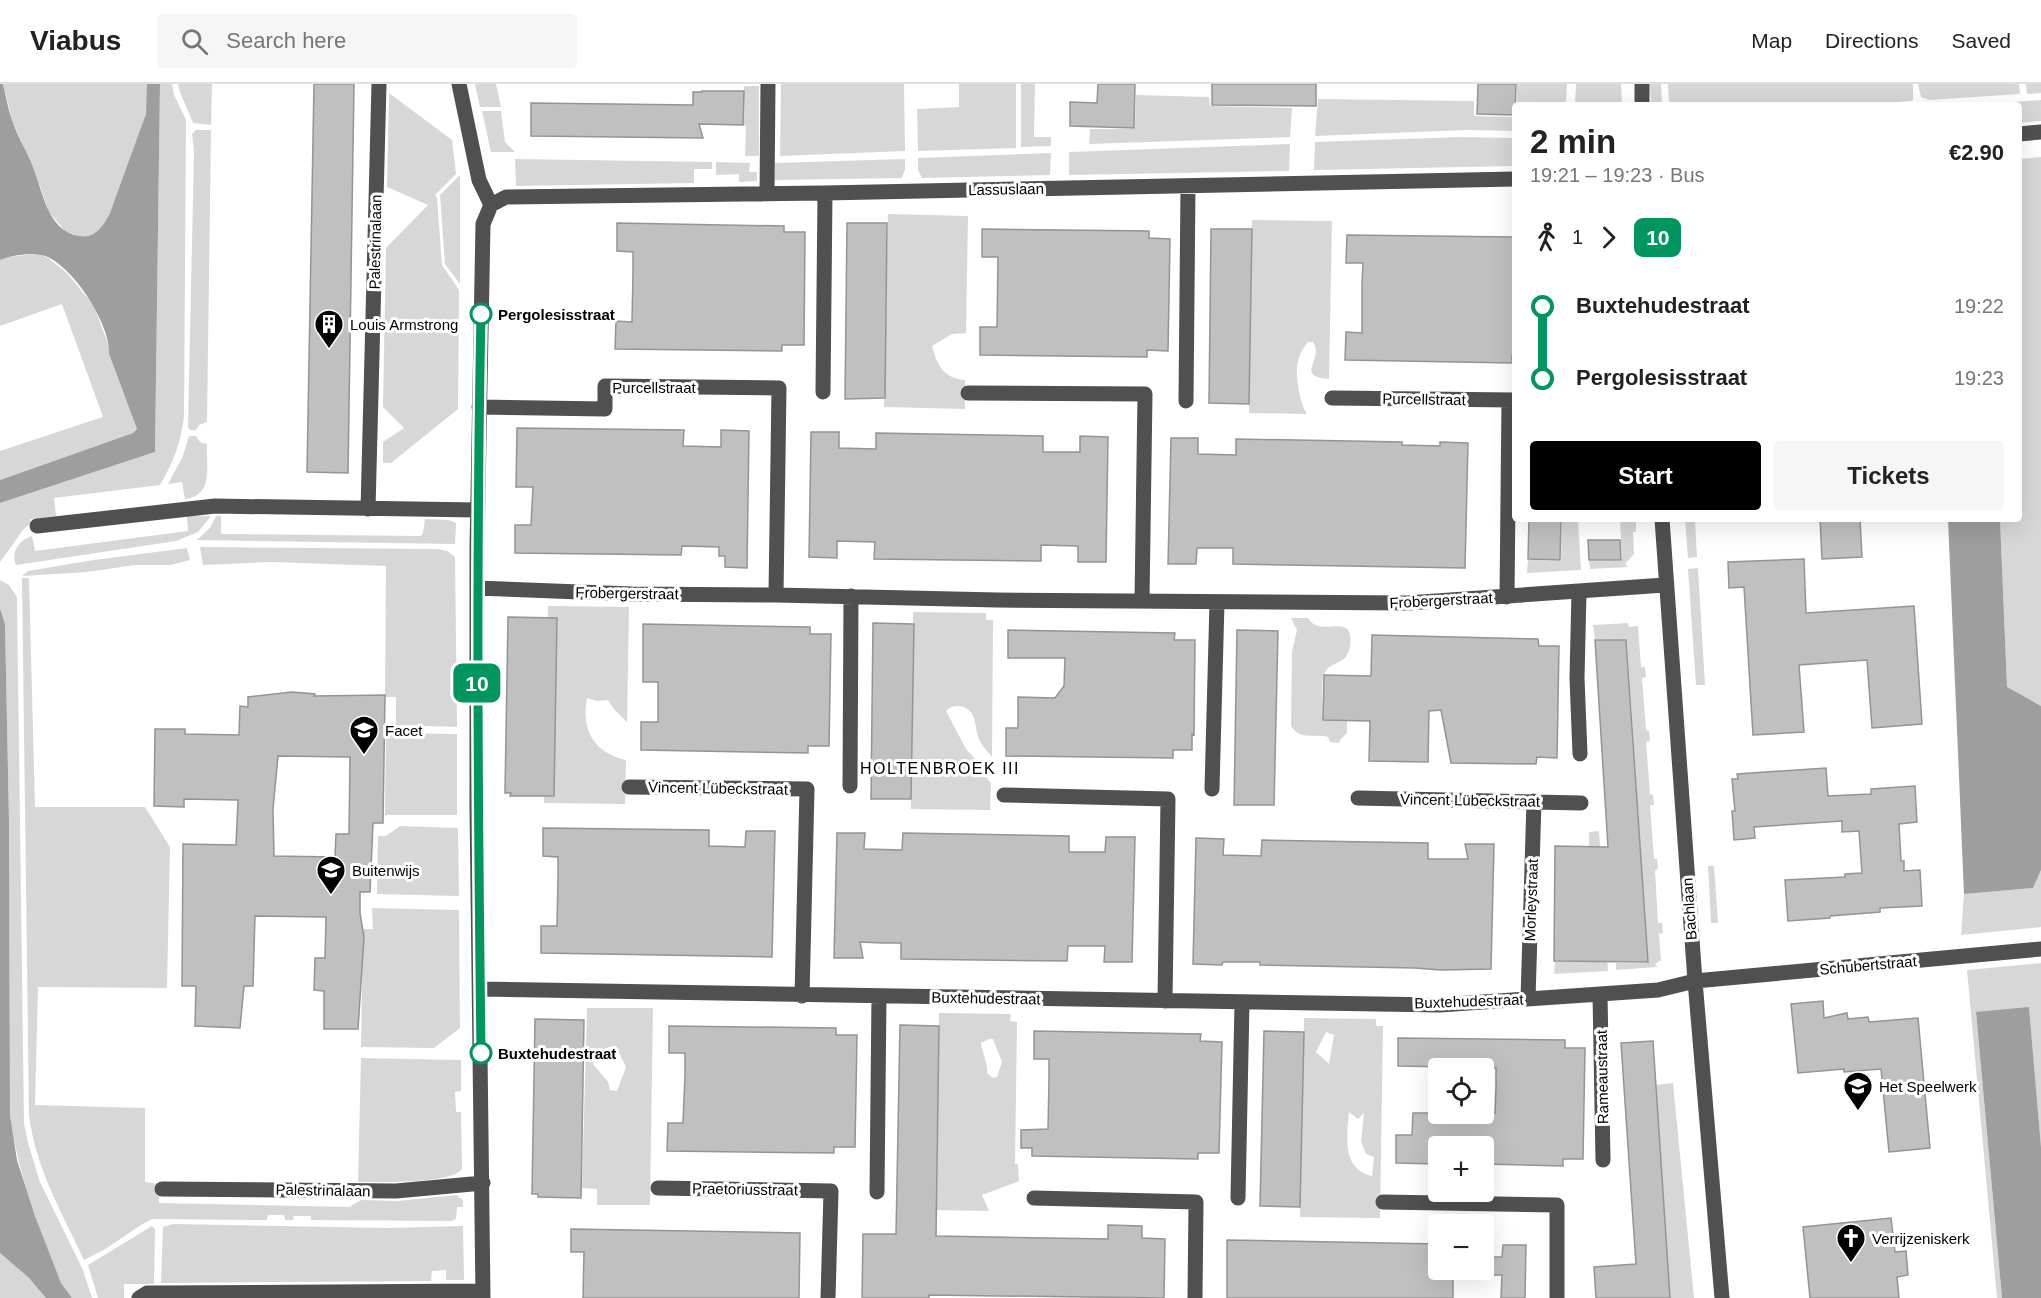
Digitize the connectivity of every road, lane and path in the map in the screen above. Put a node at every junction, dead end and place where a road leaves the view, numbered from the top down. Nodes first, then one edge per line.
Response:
1 (378, 84) edge
2 (459, 84) edge
3 (768, 84) edge
4 (1642, 84) edge
5 (1642, 102) edge
6 (2041, 132) edge
7 (2022, 135) edge
8 (1512, 179) edge
9 (1188, 186) junction
10 (825, 193) junction
11 (767, 194) junction
12 (491, 205) junction
13 (823, 392) dead end
14 (968, 393) dead end
15 (1332, 398) dead end
16 (1512, 400) edge
17 (1186, 401) dead end
18 (479, 407) junction
19 (368, 509) junction
20 (477, 510) junction
21 (1662, 522) edge
22 (37, 526) dead end
23 (1665, 585) junction
24 (477, 588) junction
25 (1580, 592) junction
26 (776, 595) junction
27 (851, 596) junction
28 (1507, 597) junction
29 (1142, 600) junction
30 (1217, 602) junction
31 (1580, 754) dead end
32 (849, 786) dead end
33 (629, 788) dead end
34 (1212, 789) dead end
35 (1004, 795) dead end
36 (1358, 798) dead end
37 (1534, 801) junction
38 (1581, 803) dead end
39 (2041, 949) edge
40 (1695, 981) junction
41 (480, 989) junction
42 (1600, 994) junction
43 (802, 996) junction
44 (879, 996) junction
45 (1528, 999) junction
46 (1166, 1000) junction
47 (1242, 1002) junction
48 (1603, 1160) dead end
49 (483, 1183) junction
50 (658, 1188) dead end
51 (162, 1189) dead end
52 (878, 1192) dead end
53 (1034, 1198) dead end
54 (1238, 1198) dead end
55 (1383, 1202) dead end
56 (483, 1294) edge
57 (139, 1298) edge
58 (828, 1298) edge
59 (1195, 1298) edge
60 (1557, 1298) edge
61 (1722, 1298) edge

1 - 19 street, Palestrinalaan
2 - 12 street
3 - 11 street
4 - 5 street
6 - 7 street
8 - 9 street, Lassuslaan
9 - 10 street, Lassuslaan
9 - 17 street
10 - 11 street, Lassuslaan
10 - 13 street
11 - 12 street, Lassuslaan
12 - 18 street
14 - 29 street
15 - 16 street, Purcellstraat
16 - 28 street
18 - 20 street
18 - 26 street, Purcellstraat
19 - 20 street
19 - 22 street
20 - 24 street
21 - 23 street, Bachlaan
23 - 25 street, Frobergerstraat
23 - 40 street, Bachlaan
24 - 26 street, Frobergerstraat
24 - 41 street
25 - 28 street, Frobergerstraat
25 - 31 street
26 - 27 street, Frobergerstraat
27 - 29 street, Frobergerstraat
27 - 32 street
28 - 30 street, Frobergerstraat
29 - 30 street, Frobergerstraat
30 - 34 street
33 - 43 street, Vincent Lübeckstraat
35 - 46 street
36 - 37 street, Vincent Lübeckstraat
37 - 38 street, Vincent Lübeckstraat
37 - 45 street, Morleystraat
39 - 40 street, Schubertstraat
40 - 42 street, Buxtehudestraat
40 - 61 street, Bachlaan
41 - 43 street, Buxtehudestraat
41 - 49 street
42 - 45 street, Buxtehudestraat
42 - 48 street, Rameaustraat
43 - 44 street, Buxtehudestraat
44 - 46 street, Buxtehudestraat
44 - 52 street
45 - 47 street, Buxtehudestraat
46 - 47 street, Buxtehudestraat
47 - 54 street
49 - 51 street, Palestrinalaan
49 - 56 street
50 - 58 street, Praetoriusstraat
53 - 59 street
55 - 60 street
56 - 57 street

